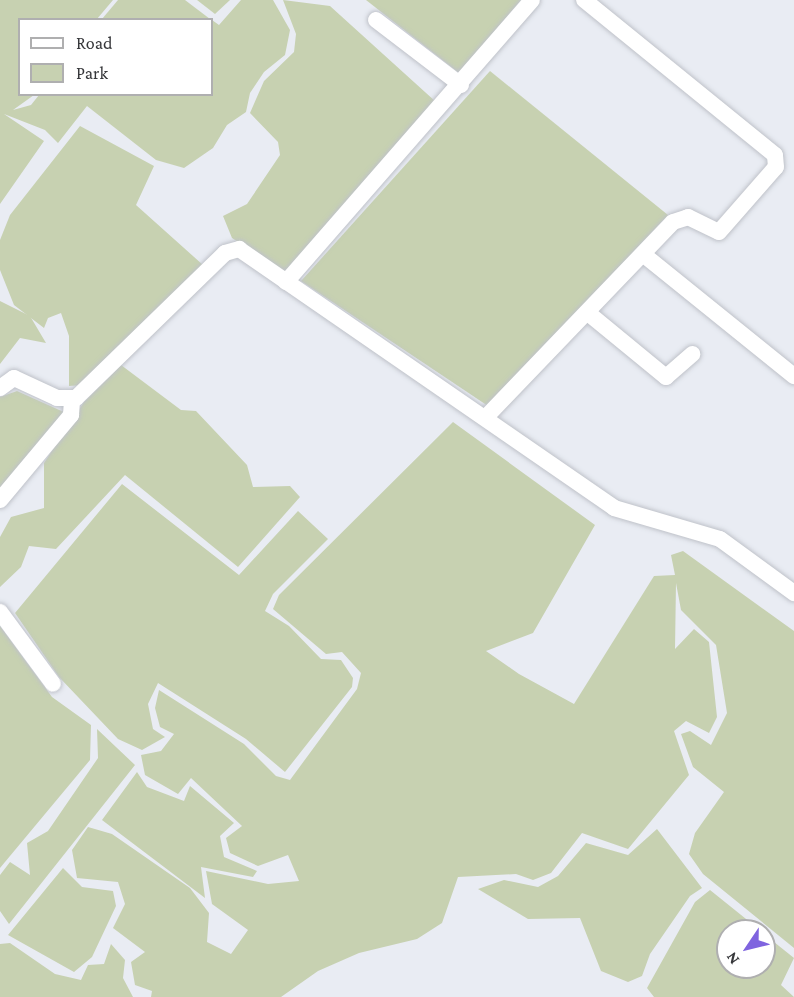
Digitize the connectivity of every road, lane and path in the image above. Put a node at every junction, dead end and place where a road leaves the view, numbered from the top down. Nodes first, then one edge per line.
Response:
1 (532, 0) edge
2 (584, 0) edge
3 (376, 20) dead end
4 (461, 85) junction
5 (644, 255) junction
6 (286, 282) junction
7 (588, 313) junction
8 (692, 354) dead end
9 (794, 376) edge
10 (0, 388) edge
11 (72, 399) junction
12 (486, 417) junction
13 (0, 500) edge
14 (794, 593) edge
15 (0, 612) edge
16 (52, 684) dead end

1 - 4 street
2 - 5 street
3 - 4 street
4 - 6 street
5 - 7 street
5 - 9 street
6 - 11 street
6 - 12 street
7 - 8 street
7 - 12 street
10 - 11 street
11 - 13 street
12 - 14 street
15 - 16 street

